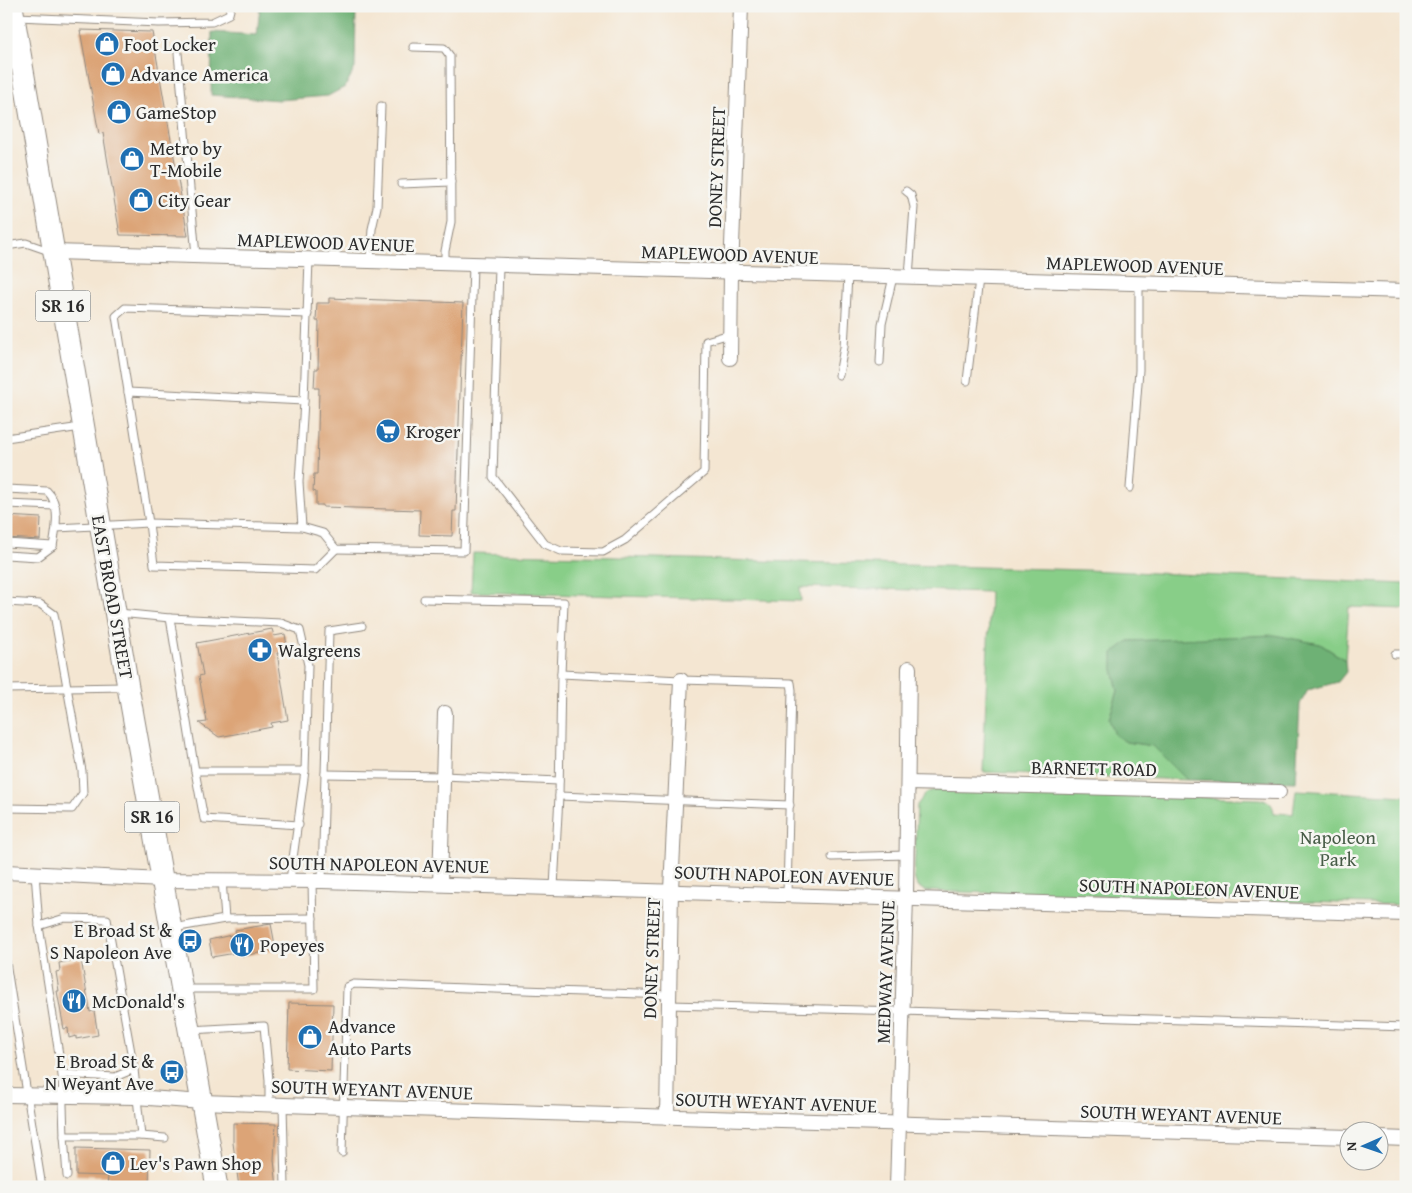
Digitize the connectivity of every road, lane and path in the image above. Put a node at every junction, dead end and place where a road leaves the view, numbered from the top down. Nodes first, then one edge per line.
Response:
1 (231, 6) edge
2 (741, 6) edge
3 (13, 12) edge
4 (412, 47) dead end
5 (178, 52) dead end
6 (14, 66) edge
7 (381, 106) dead end
8 (451, 182) junction
9 (402, 184) dead end
10 (906, 191) dead end
11 (6, 246) edge
12 (54, 252) junction
13 (196, 256) junction
14 (309, 259) junction
15 (370, 261) junction
16 (445, 264) junction
17 (473, 265) junction
18 (499, 266) junction
19 (730, 272) junction
20 (848, 276) junction
21 (893, 277) junction
22 (910, 277) junction
23 (980, 279) junction
24 (1140, 284) junction
25 (1406, 291) edge
26 (308, 314) junction
27 (730, 334) junction
28 (730, 358) dead end
29 (880, 362) dead end
30 (839, 375) dead end
31 (967, 381) dead end
32 (128, 392) junction
33 (304, 401) junction
34 (84, 426) junction
35 (6, 438) edge
36 (1130, 488) dead end
37 (6, 489) edge
38 (6, 504) edge
39 (54, 506) junction
40 (149, 523) junction
41 (101, 526) junction
42 (302, 527) junction
43 (57, 528) junction
44 (6, 543) edge
45 (53, 546) junction
46 (336, 549) junction
47 (6, 555) edge
48 (424, 599) dead end
49 (6, 602) edge
50 (116, 613) junction
51 (170, 618) junction
52 (362, 626) dead end
53 (1395, 654) dead end
54 (1406, 654) edge
55 (909, 668) dead end
56 (561, 674) junction
57 (681, 680) junction
58 (128, 687) junction
59 (6, 689) edge
60 (67, 689) junction
61 (445, 712) dead end
62 (195, 771) junction
63 (305, 772) junction
64 (326, 774) junction
65 (443, 776) junction
66 (559, 781) junction
67 (908, 783) junction
68 (1279, 792) dead end
69 (559, 796) junction
70 (676, 800) junction
71 (790, 805) junction
72 (6, 808) edge
73 (299, 824) junction
74 (907, 855) junction
75 (832, 857) dead end
76 (6, 872) edge
77 (34, 872) junction
78 (162, 880) junction
79 (222, 880) junction
80 (290, 880) junction
81 (317, 880) junction
82 (440, 884) junction
83 (554, 887) junction
84 (671, 890) junction
85 (787, 894) junction
86 (906, 897) junction
87 (1406, 914) edge
88 (314, 918) junction
89 (225, 919) junction
90 (39, 926) junction
91 (170, 929) junction
92 (6, 962) edge
93 (181, 989) junction
94 (668, 1000) junction
95 (902, 1011) junction
96 (1406, 1027) edge
97 (188, 1030) junction
98 (134, 1069) junction
99 (62, 1074) junction
100 (6, 1095) edge
101 (27, 1095) junction
102 (62, 1096) junction
103 (136, 1098) junction
104 (202, 1102) junction
105 (276, 1105) junction
106 (343, 1107) junction
107 (666, 1117) junction
108 (898, 1124) junction
109 (64, 1136) junction
110 (141, 1136) junction
111 (1340, 1137) edge
112 (165, 1138) dead end
113 (1390, 1138) edge
114 (1406, 1139) edge
115 (342, 1153) dead end
116 (66, 1176) dead end
117 (42, 1187) edge
118 (216, 1187) edge
119 (285, 1187) edge
120 (897, 1187) edge

1 - 3 lane
2 - 19 street, DONEY STREET
3 - 6 main road, EAST BROAD STREET / SR 16
4 - 8 lane
5 - 13 lane
6 - 12 main road, EAST BROAD STREET / SR 16
7 - 15 lane
8 - 9 lane
8 - 16 lane
10 - 22 lane
11 - 12 lane
12 - 13 street, MAPLEWOOD AVENUE
12 - 34 main road, EAST BROAD STREET / SR 16
13 - 14 street, MAPLEWOOD AVENUE
14 - 15 street, MAPLEWOOD AVENUE
14 - 26 lane
15 - 16 street, MAPLEWOOD AVENUE
16 - 17 street, MAPLEWOOD AVENUE
17 - 18 street, MAPLEWOOD AVENUE
17 - 46 lane
18 - 19 street, MAPLEWOOD AVENUE
18 - 27 lane
19 - 20 street, MAPLEWOOD AVENUE
19 - 27 street, DONEY STREET
20 - 21 street, MAPLEWOOD AVENUE
20 - 30 lane
21 - 22 street, MAPLEWOOD AVENUE
21 - 29 lane
22 - 23 street, MAPLEWOOD AVENUE
23 - 24 street, MAPLEWOOD AVENUE
23 - 31 lane
24 - 25 street, MAPLEWOOD AVENUE
24 - 36 lane
26 - 32 lane
26 - 33 lane
27 - 28 street, DONEY STREET
32 - 33 lane
32 - 40 lane
33 - 42 lane
34 - 35 lane
34 - 41 main road, EAST BROAD STREET / SR 16
37 - 39 lane
38 - 39 lane
39 - 43 lane
40 - 41 lane
40 - 42 lane
40 - 46 lane
41 - 43 lane
41 - 50 main road, EAST BROAD STREET / SR 16
42 - 46 lane
43 - 45 lane
44 - 45 lane
45 - 47 lane
48 - 56 lane
49 - 60 lane
50 - 51 lane
50 - 58 main road, EAST BROAD STREET / SR 16
51 - 62 lane
51 - 63 lane
52 - 64 lane
53 - 54 lane
55 - 67 street, MEDWAY AVENUE
56 - 57 lane
56 - 66 lane
57 - 70 street, DONEY STREET
57 - 71 lane
58 - 60 lane
58 - 78 main road, EAST BROAD STREET / SR 16
59 - 60 lane
60 - 72 lane
61 - 65 street
62 - 63 lane
62 - 73 lane
63 - 73 lane
64 - 65 lane
64 - 81 lane
65 - 66 lane
65 - 82 street
66 - 69 lane
67 - 68 street, BARNETT ROAD
67 - 74 street, MEDWAY AVENUE
69 - 70 lane
69 - 83 lane
70 - 71 lane
70 - 84 street, DONEY STREET
71 - 85 lane
73 - 80 lane
74 - 75 lane
74 - 86 street, MEDWAY AVENUE
76 - 77 street, SOUTH NAPOLEON AVENUE
77 - 78 street, SOUTH NAPOLEON AVENUE
77 - 90 lane
78 - 79 street, SOUTH NAPOLEON AVENUE
78 - 91 main road, EAST BROAD STREET / SR 16
79 - 80 street, SOUTH NAPOLEON AVENUE
79 - 89 lane
80 - 81 street, SOUTH NAPOLEON AVENUE
81 - 82 street, SOUTH NAPOLEON AVENUE
81 - 88 lane
82 - 83 street, SOUTH NAPOLEON AVENUE
83 - 84 street, SOUTH NAPOLEON AVENUE
84 - 85 street, SOUTH NAPOLEON AVENUE
84 - 94 street, DONEY STREET
85 - 86 street, SOUTH NAPOLEON AVENUE
86 - 87 street, SOUTH NAPOLEON AVENUE
86 - 95 street, MEDWAY AVENUE
88 - 89 lane
88 - 93 lane
89 - 91 lane
90 - 98 lane
90 - 99 lane
91 - 93 main road, EAST BROAD STREET / SR 16
92 - 101 lane
93 - 97 main road, EAST BROAD STREET / SR 16
94 - 95 lane
94 - 106 lane
94 - 107 street, DONEY STREET
95 - 96 lane
95 - 108 street, MEDWAY AVENUE
97 - 104 main road, EAST BROAD STREET / SR 16
97 - 105 lane
98 - 99 lane
98 - 103 lane
99 - 102 lane
100 - 101 street, SOUTH WEYANT AVENUE
101 - 102 street, SOUTH WEYANT AVENUE
101 - 117 lane
102 - 103 street, SOUTH WEYANT AVENUE
102 - 109 lane
103 - 104 street, SOUTH WEYANT AVENUE
103 - 110 lane
104 - 105 street, SOUTH WEYANT AVENUE
104 - 118 main road, EAST BROAD STREET / SR 16
105 - 106 street, SOUTH WEYANT AVENUE
105 - 119 lane
106 - 107 street, SOUTH WEYANT AVENUE
106 - 115 lane
107 - 108 street, SOUTH WEYANT AVENUE
108 - 111 street, SOUTH WEYANT AVENUE
108 - 120 street, MEDWAY AVENUE
109 - 110 lane
109 - 116 lane
110 - 112 lane
113 - 114 street

